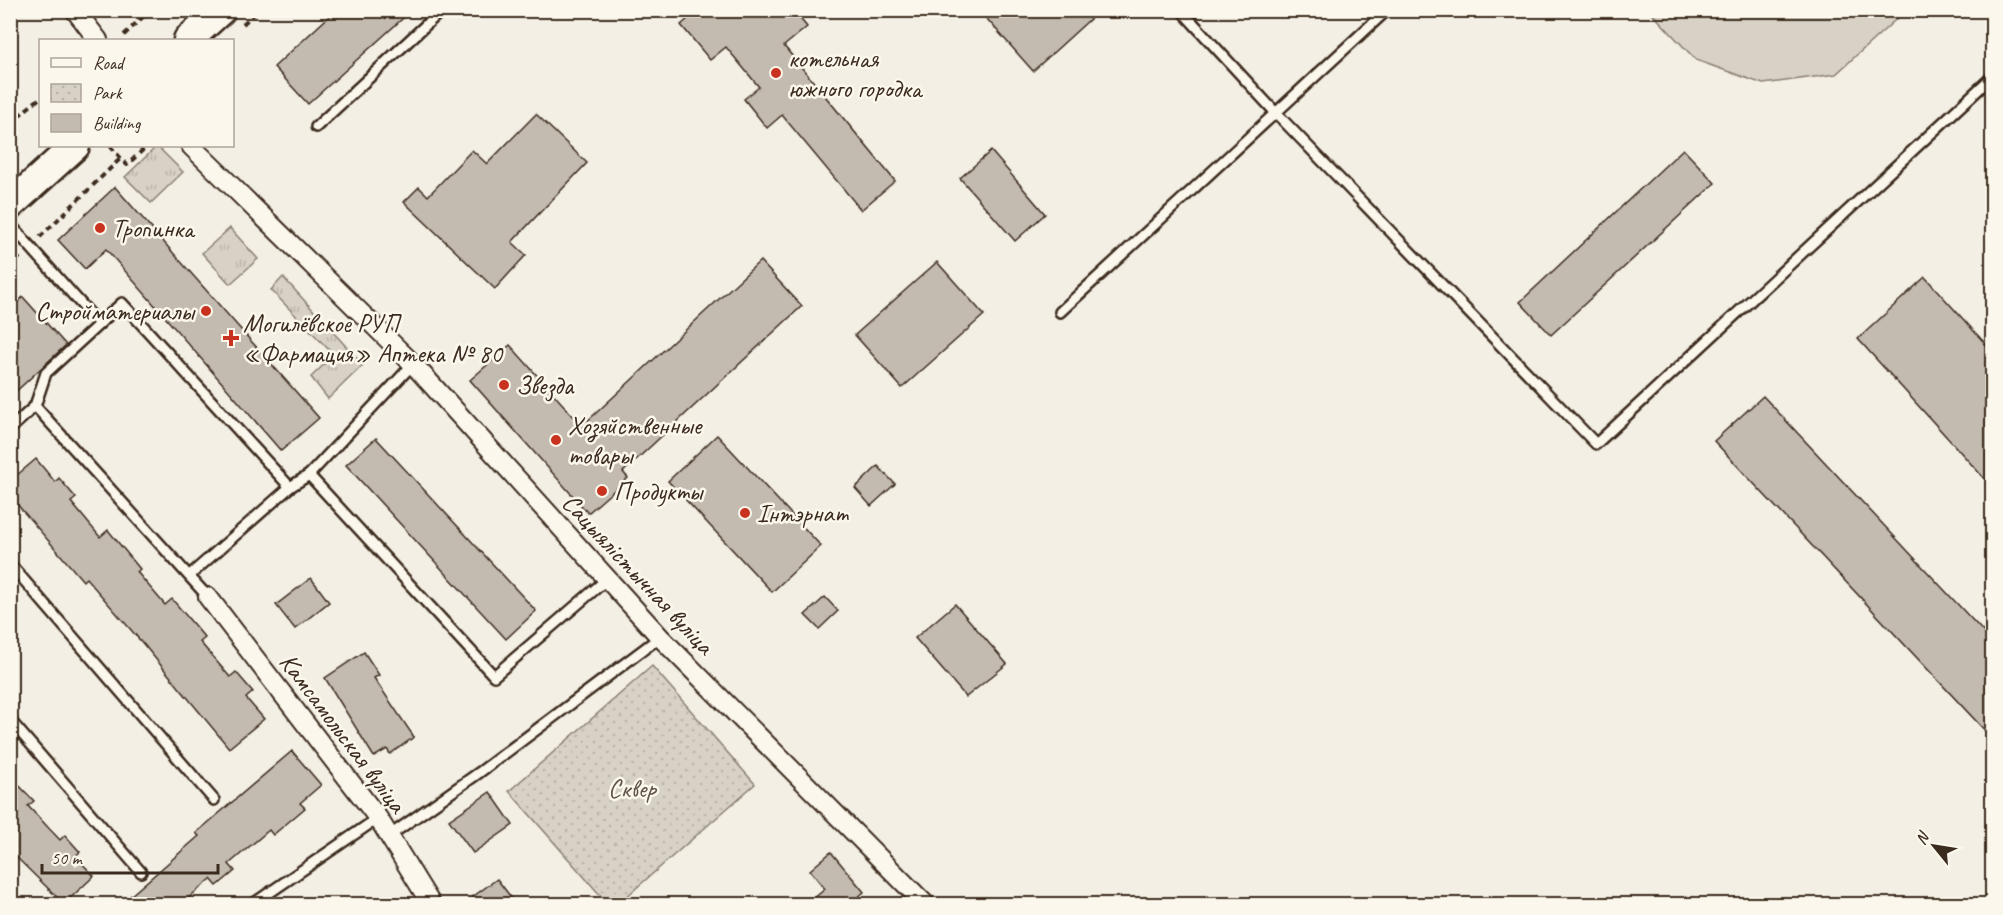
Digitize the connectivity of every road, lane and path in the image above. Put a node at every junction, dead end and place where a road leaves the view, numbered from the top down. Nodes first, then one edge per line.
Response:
1 (75, 10) edge
2 (150, 10) edge
3 (221, 10) edge
4 (442, 10) edge
5 (1181, 10) edge
6 (1387, 10) edge
7 (124, 35) dead end
8 (97, 39) edge
9 (189, 39) edge
10 (1992, 77) edge
11 (39, 99) edge
12 (1275, 112) junction
13 (10, 123) edge
14 (316, 127) dead end
15 (74, 147) edge
16 (111, 147) edge
17 (146, 147) edge
18 (192, 147) edge
19 (121, 158) junction
20 (10, 205) edge
21 (10, 224) edge
22 (31, 247) junction
23 (10, 266) edge
24 (1060, 312) dead end
25 (99, 324) junction
26 (413, 364) junction
27 (35, 406) junction
28 (10, 429) edge
29 (309, 475) junction
30 (290, 488) junction
31 (10, 564) edge
32 (190, 575) junction
33 (607, 579) junction
34 (208, 597) joint
35 (660, 637) junction
36 (10, 720) edge
37 (214, 800) dead end
38 (378, 818) junction
39 (388, 836) junction
40 (141, 872) dead end
41 (253, 904) edge
42 (431, 904) edge
43 (925, 904) edge

1 - 8 street
2 - 7 path
3 - 9 main road
4 - 14 lane
5 - 12 lane
6 - 12 lane
10 - 12 lane
11 - 13 path
12 - 24 lane
15 - 20 main road
16 - 19 path
17 - 19 path
18 - 26 street, Сацыялістычная вуліца
19 - 22 path
21 - 22 lane
22 - 23 path
22 - 25 lane
25 - 27 lane
25 - 30 lane
26 - 29 lane
26 - 33 street, Сацыялістычная вуліца
27 - 28 lane
27 - 32 lane
29 - 30 lane
29 - 33 lane
30 - 32 lane
31 - 37 lane
32 - 34 lane
33 - 35 street, Сацыялістычная вуліца
34 - 38 street, Камсамольская вуліца
35 - 39 lane
35 - 43 street, Сацыялістычная вуліца
36 - 40 lane
38 - 39 street, Камсамольская вуліца
38 - 41 lane
39 - 42 street, Камсамольская вуліца

